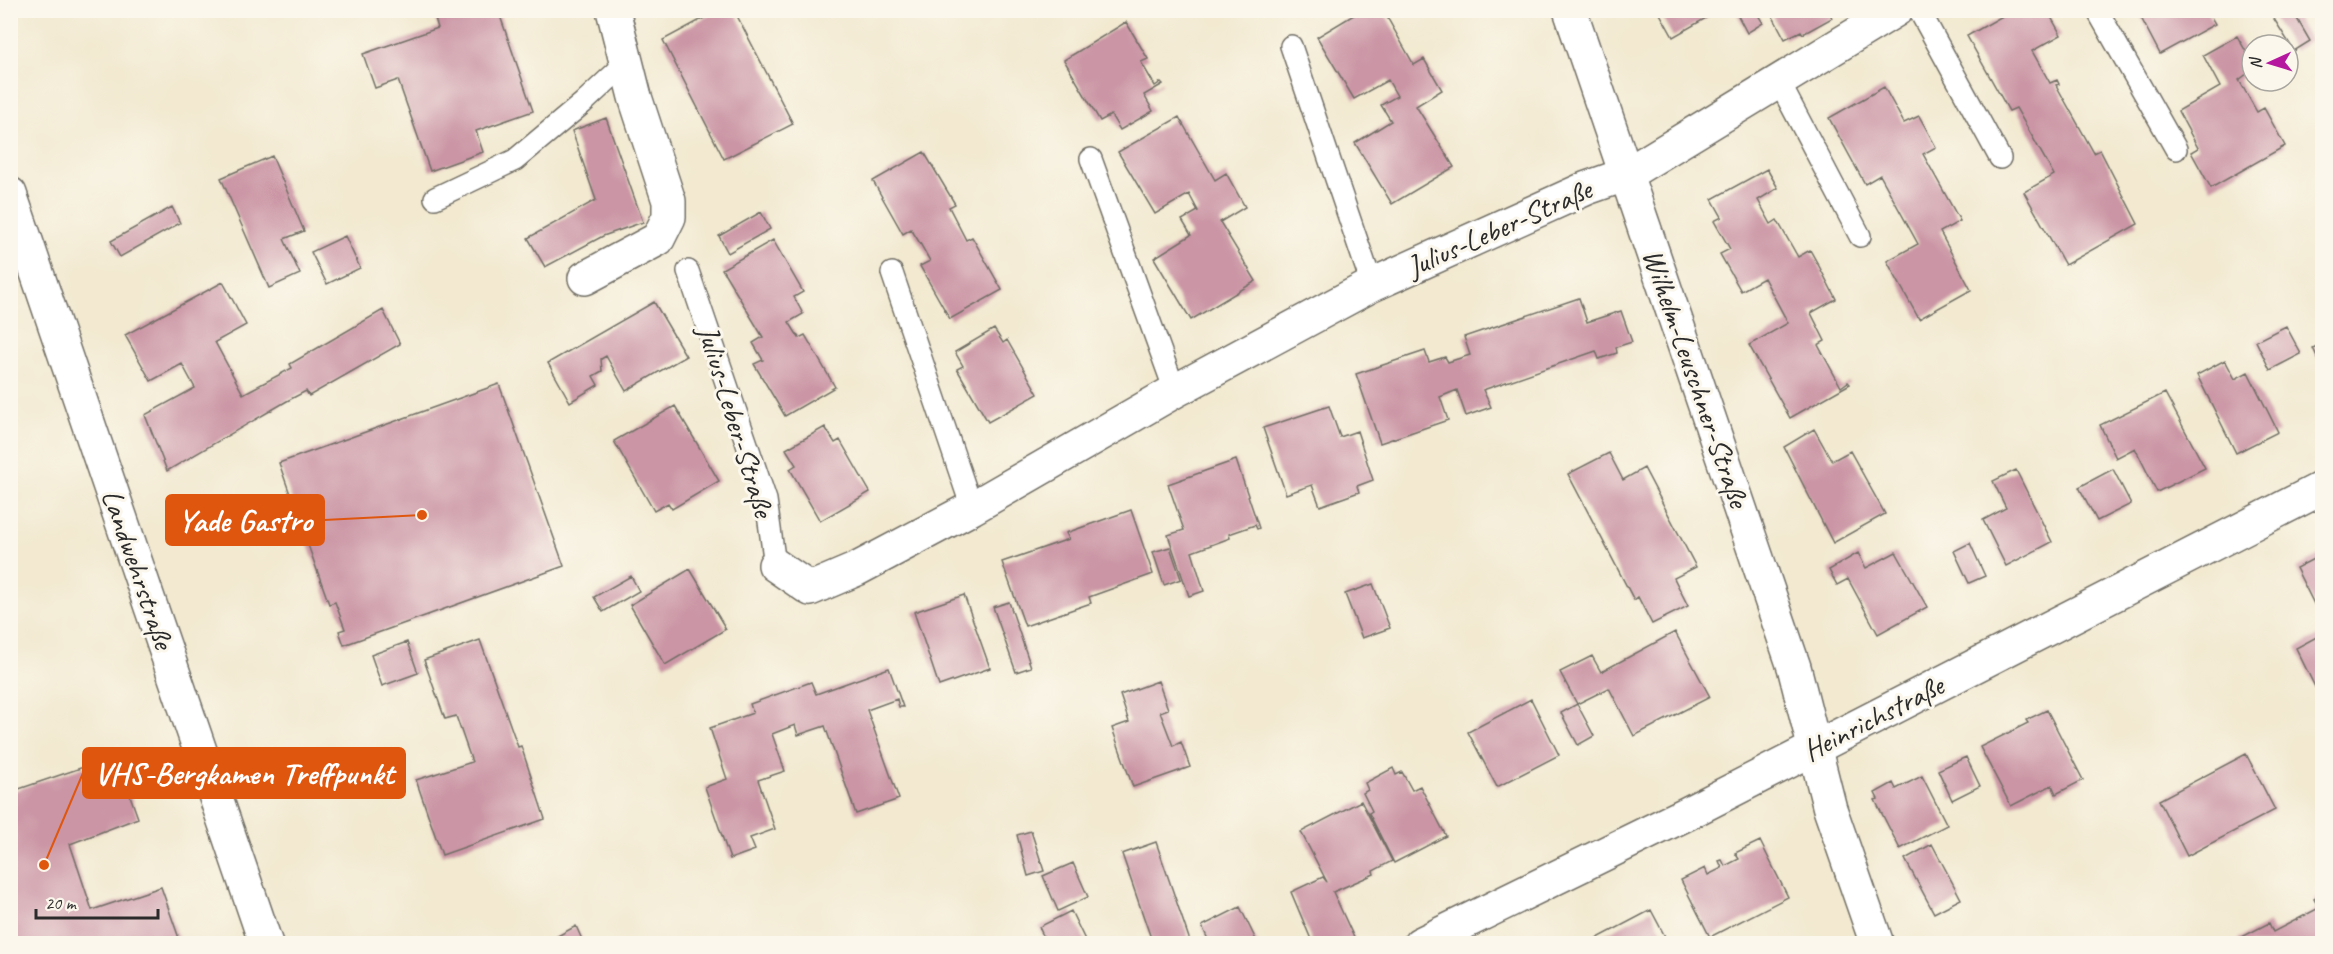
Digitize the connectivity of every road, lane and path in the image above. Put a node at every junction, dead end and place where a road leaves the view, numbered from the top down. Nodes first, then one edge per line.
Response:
1 (613, 10) edge
2 (1570, 10) edge
3 (1896, 10) edge
4 (1919, 10) edge
5 (2097, 10) edge
6 (1291, 46) dead end
7 (626, 63) junction
8 (1778, 80) junction
9 (2176, 149) dead end
10 (2001, 158) dead end
11 (1091, 159) dead end
12 (1627, 174) junction
13 (10, 194) edge
14 (435, 198) dead end
15 (1860, 236) dead end
16 (688, 271) dead end
17 (892, 273) dead end
18 (585, 278) dead end
19 (1372, 285) junction
20 (1175, 391) junction
21 (2322, 488) edge
22 (972, 508) junction
23 (775, 566) joint
24 (1814, 748) junction
25 (266, 944) edge
26 (1420, 944) edge
27 (1877, 944) edge

1 - 7 street
2 - 12 street, Wilhelm-Leuschner-Straße
3 - 8 street, Julius-Leber-Straße
4 - 10 lane
5 - 9 lane
6 - 19 lane, Julius-Leber-Straße
7 - 14 lane
7 - 18 street
8 - 12 street, Julius-Leber-Straße
8 - 15 lane
11 - 20 lane
12 - 19 street, Julius-Leber-Straße
12 - 24 street, Wilhelm-Leuschner-Straße
13 - 25 street, Landwehrstraße
16 - 23 lane, Julius-Leber-Straße
17 - 22 lane
19 - 20 street, Julius-Leber-Straße
20 - 22 street, Julius-Leber-Straße
21 - 24 street, Heinrichstraße
22 - 23 street, Julius-Leber-Straße
24 - 26 street, Heinrichstraße
24 - 27 street, Wilhelm-Leuschner-Straße

